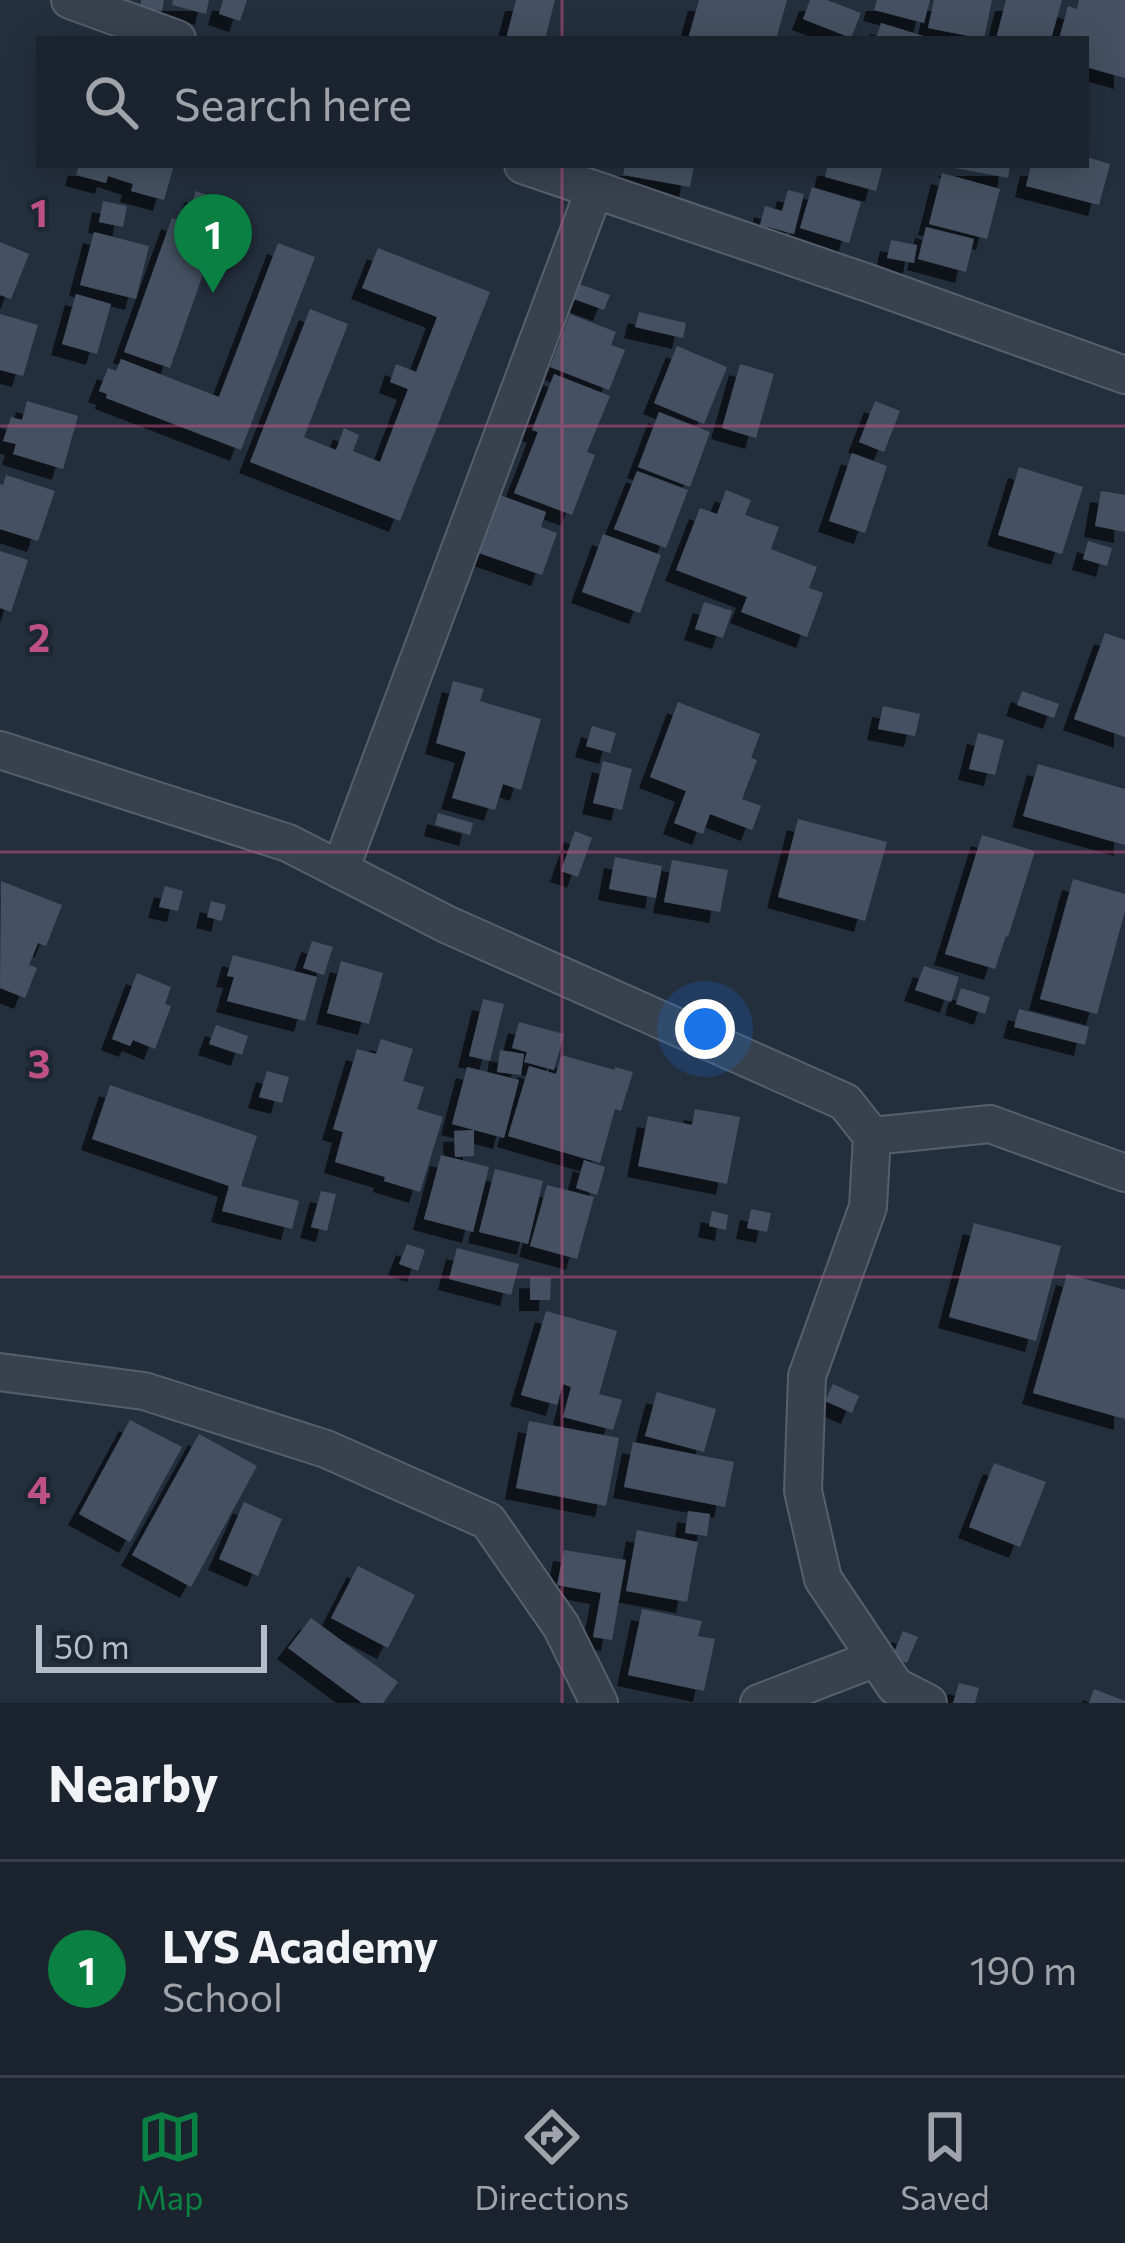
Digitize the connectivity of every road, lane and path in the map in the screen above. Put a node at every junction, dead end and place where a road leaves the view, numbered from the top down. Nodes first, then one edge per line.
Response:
1 (70, 0) edge
2 (169, 36) edge
3 (531, 168) edge
4 (593, 191) junction
5 (1121, 362) edge
6 (0, 749) edge
7 (340, 869) junction
8 (872, 1136) junction
9 (1125, 1173) edge
10 (0, 1372) edge
11 (876, 1658) junction
12 (598, 1703) edge
13 (759, 1703) edge
14 (928, 1703) edge

1 - 2 street
3 - 4 street
4 - 5 street
4 - 7 street
6 - 7 street
7 - 8 street
8 - 9 street
8 - 11 street
10 - 12 street
11 - 13 street
11 - 14 street

